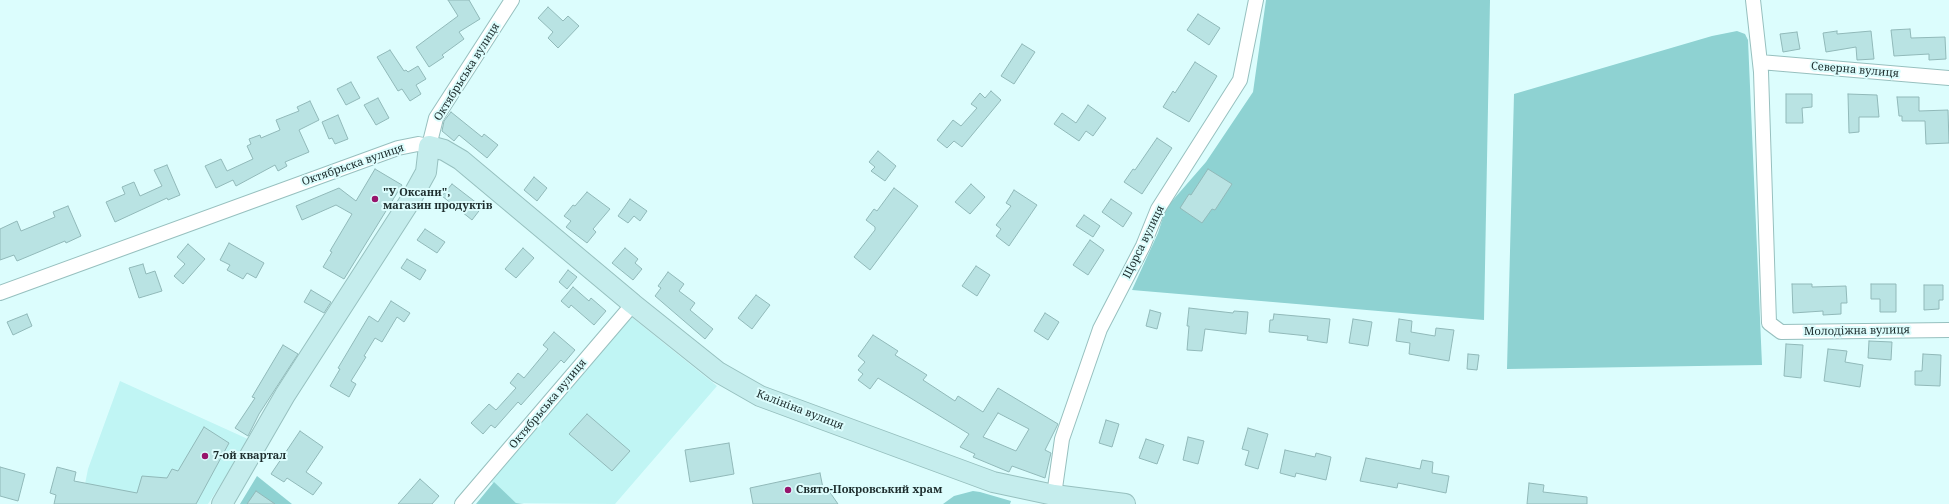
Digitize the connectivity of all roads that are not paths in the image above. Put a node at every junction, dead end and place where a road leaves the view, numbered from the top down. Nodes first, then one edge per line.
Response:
1 (512, 0) edge
2 (1256, 0) edge
3 (1753, 0) edge
4 (1760, 62) junction
5 (1949, 78) edge
6 (429, 146) junction
7 (0, 293) edge
8 (633, 304) junction
9 (1949, 330) edge
10 (1054, 495) junction
11 (222, 504) edge
12 (462, 504) edge
13 (1125, 504) edge

1 - 6 street, Октябрьська вулиця
2 - 10 street, Щорса вулиця
3 - 4 street
4 - 5 street, Северна вулиця
4 - 9 street, Молодіжна вулиця
6 - 7 street, Октябрьска вулиця
6 - 8 street, Калініна вулиця
6 - 11 street
8 - 10 street, Калініна вулиця
8 - 12 street, Октябрьська вулиця
10 - 13 street, Калініна вулиця

